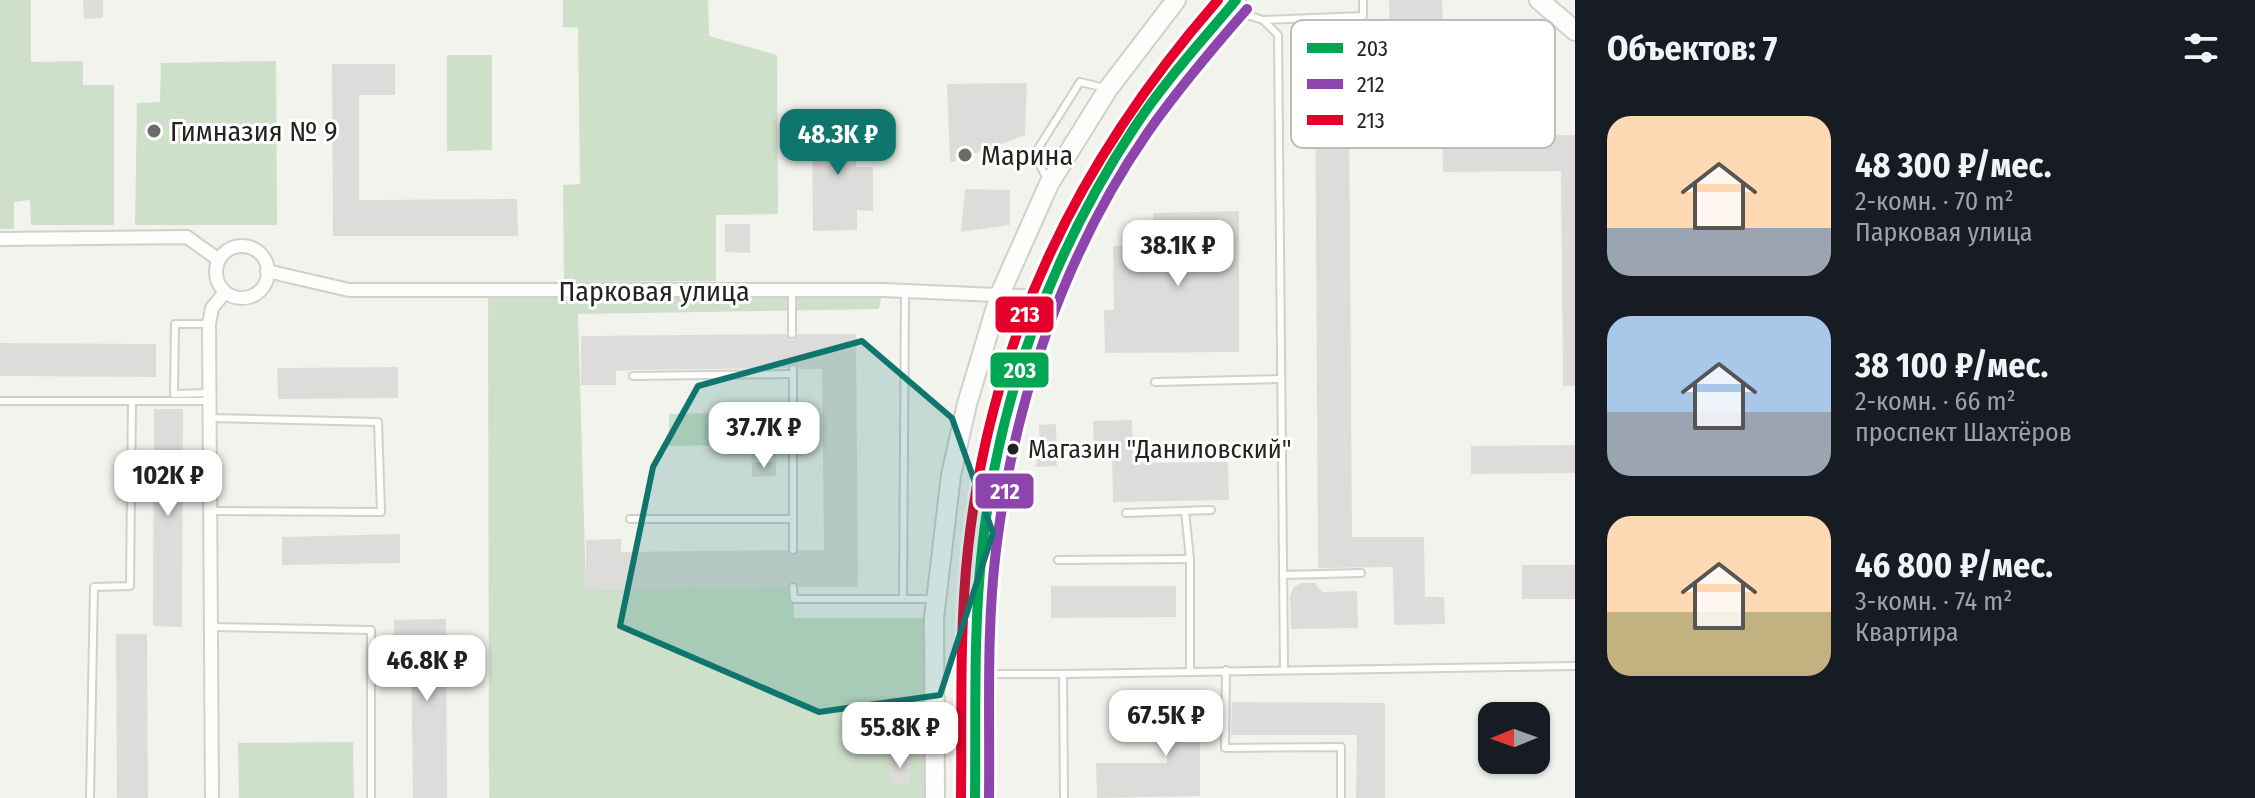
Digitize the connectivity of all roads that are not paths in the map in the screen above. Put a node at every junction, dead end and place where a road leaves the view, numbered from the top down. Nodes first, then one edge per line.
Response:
1 (1176, 0) edge
2 (1363, 0) edge
3 (1539, 0) edge
4 (1232, 4) edge
5 (1263, 20) junction
6 (1575, 31) edge
7 (1108, 89) junction
8 (1049, 184) junction
9 (0, 239) edge
10 (219, 260) junction
11 (267, 271) junction
12 (792, 291) junction
13 (905, 291) junction
14 (225, 292) junction
15 (1000, 294) junction
16 (1043, 297) junction
17 (209, 324) junction
18 (792, 334) dead end
19 (633, 376) dead end
20 (1281, 379) junction
21 (1155, 382) dead end
22 (209, 397) junction
23 (0, 401) edge
24 (132, 401) junction
25 (209, 418) junction
26 (1211, 510) dead end
27 (211, 511) junction
28 (1185, 511) junction
29 (1126, 513) dead end
30 (630, 519) dead end
31 (793, 519) junction
32 (793, 550) dead end
33 (1190, 559) junction
34 (1058, 560) dead end
35 (1361, 573) dead end
36 (1283, 575) junction
37 (793, 587) dead end
38 (903, 598) junction
39 (936, 599) junction
40 (211, 627) junction
41 (1575, 666) edge
42 (1284, 669) junction
43 (1226, 670) junction
44 (1190, 671) junction
45 (976, 674) junction
46 (1063, 674) junction
47 (90, 798) edge
48 (212, 798) edge
49 (371, 798) edge
50 (935, 798) edge
51 (975, 798) edge
52 (1064, 798) edge
53 (1341, 798) edge

1 - 7 main road
2 - 5 lane
3 - 6 main road
4 - 5 lane
4 - 16 main road
5 - 20 lane
7 - 8 main road
7 - 8 lane
8 - 15 main road
9 - 10 street
10 - 11 street
10 - 14 street
11 - 12 street, Парковая улица
11 - 14 street
12 - 13 street, Парковая улица
12 - 18 lane
13 - 15 street, Парковая улица
13 - 38 lane
14 - 17 street
15 - 16 street, Парковая улица
15 - 39 main road
16 - 45 main road
17 - 22 street
17 - 22 lane
19 - 31 lane
20 - 21 lane
20 - 36 lane
22 - 24 lane
22 - 25 street
23 - 24 lane
24 - 47 lane
25 - 27 street
25 - 27 lane
26 - 28 lane
27 - 40 street
28 - 29 lane
28 - 33 lane
30 - 31 lane
31 - 32 lane
33 - 34 lane
33 - 44 lane
35 - 36 lane
36 - 42 lane
37 - 38 lane
38 - 39 lane
39 - 50 main road
40 - 48 street
40 - 49 lane
41 - 42 lane
42 - 43 lane
43 - 44 lane
43 - 53 lane
44 - 46 lane
45 - 46 lane
45 - 51 main road
46 - 52 lane

